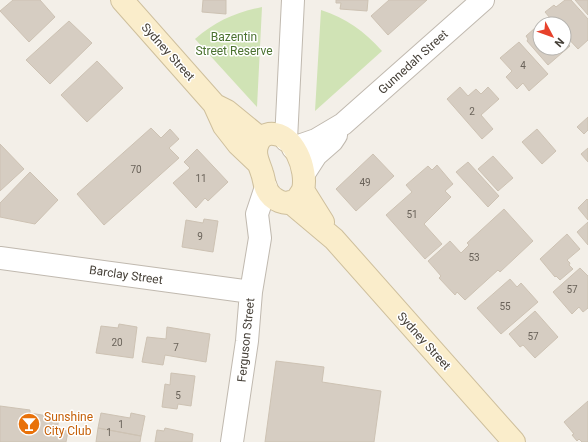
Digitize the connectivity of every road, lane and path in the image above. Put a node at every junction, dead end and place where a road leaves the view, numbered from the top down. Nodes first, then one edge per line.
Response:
1 (122, 0) edge
2 (293, 0) edge
3 (483, 0) edge
4 (214, 104) junction
5 (343, 124) junction
6 (278, 140) junction
7 (258, 163) junction
8 (266, 187) junction
9 (295, 192) junction
10 (260, 238) junction
11 (0, 258) edge
12 (251, 292) junction
13 (232, 442) edge
14 (514, 442) edge

1 - 4 street, Sydney Street
2 - 6 street
3 - 5 street, Gunnedah Street
4 - 6 street, Sydney Street
4 - 7 street, Sydney Street
5 - 6 street, Gunnedah Street
5 - 9 street, Gunnedah Street
6 - 7 street, Sydney Street
6 - 9 street, Sydney Street
7 - 8 street, Sydney Street
8 - 9 street, Sydney Street
8 - 10 street, Ferguson Street
9 - 10 street, Ferguson Street
9 - 14 street, Sydney Street
10 - 12 street, Ferguson Street
11 - 12 street, Barclay Street
12 - 13 street, Ferguson Street

